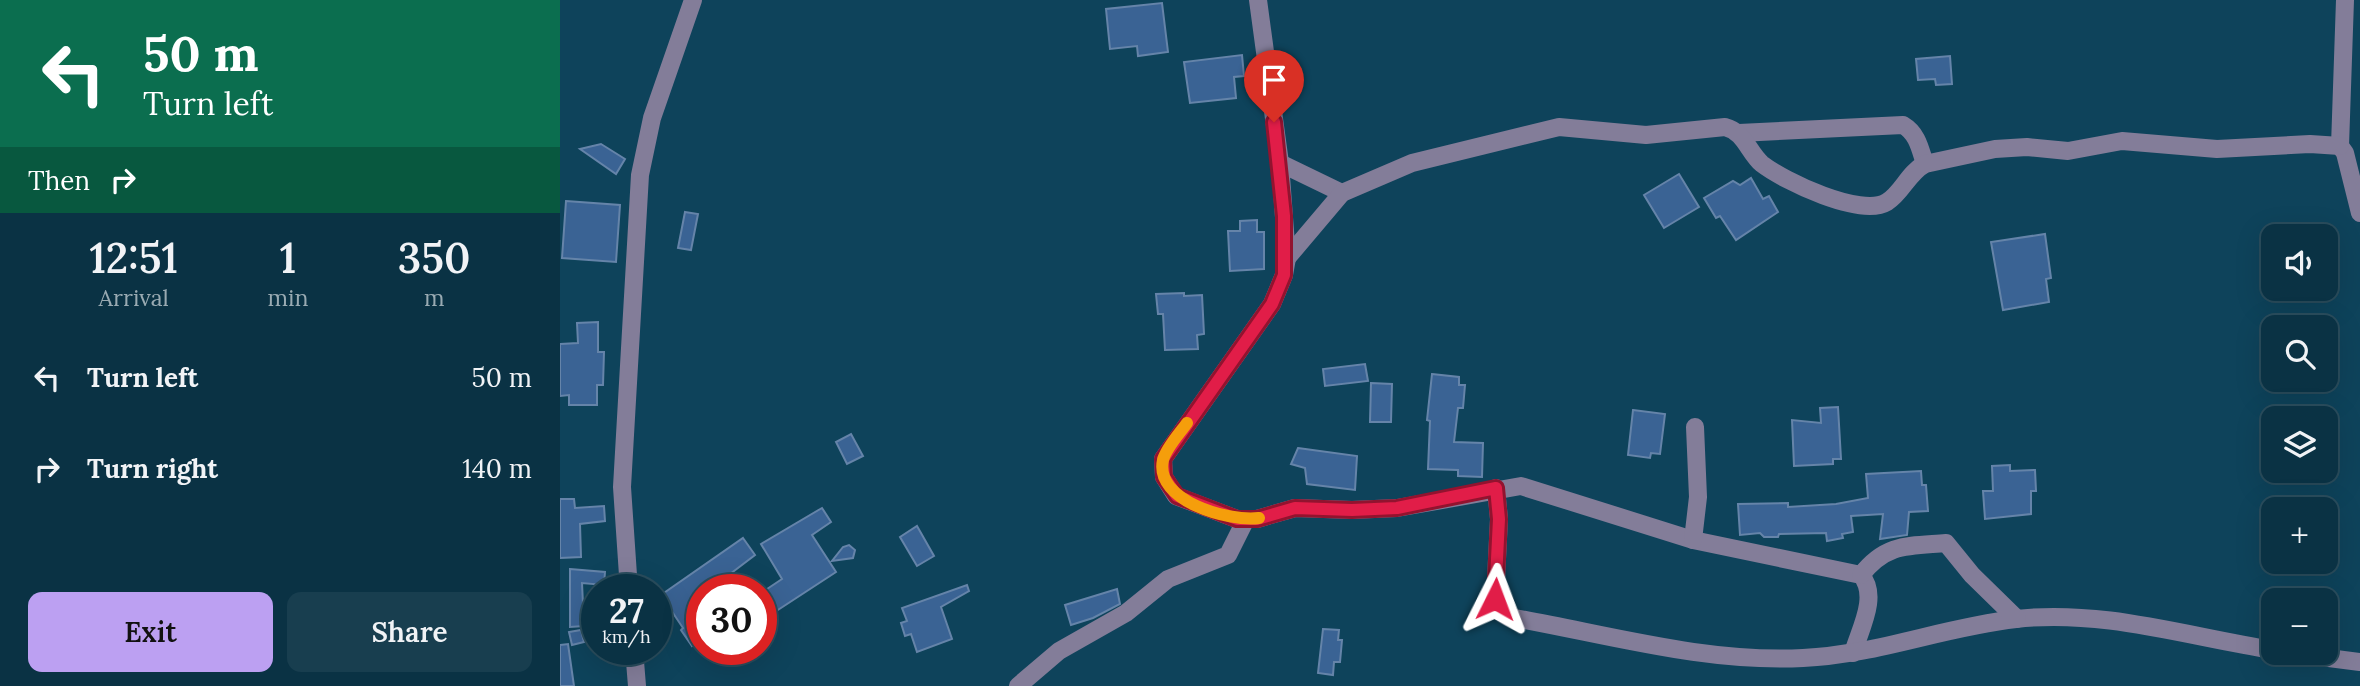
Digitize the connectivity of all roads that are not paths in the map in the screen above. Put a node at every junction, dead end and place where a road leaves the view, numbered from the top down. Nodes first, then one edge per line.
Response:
1 (693, 0) edge
2 (1258, 0) edge
3 (2345, 0) edge
4 (1739, 134) junction
5 (2340, 146) junction
6 (1280, 163) junction
7 (1925, 164) junction
8 (1342, 193) junction
9 (2360, 213) edge
10 (1287, 258) junction
11 (1695, 427) dead end
12 (1496, 488) junction
13 (1246, 519) junction
14 (1693, 540) junction
15 (628, 574) edge
16 (1861, 575) junction
17 (2017, 619) junction
18 (2261, 648) edge
19 (1853, 653) junction
20 (2338, 659) edge
21 (2360, 662) edge
22 (635, 665) edge
23 (637, 686) edge
24 (1018, 686) edge

1 - 15 street
2 - 6 street
3 - 5 street
4 - 7 street
4 - 7 street
4 - 8 street
5 - 7 street
5 - 9 street
6 - 8 street
6 - 10 street
8 - 10 street
10 - 13 street
11 - 14 street
12 - 13 street
12 - 14 street
12 - 19 street
13 - 24 street
14 - 16 street
16 - 17 street
16 - 19 street
17 - 18 street
17 - 19 street
20 - 21 street
22 - 23 street

